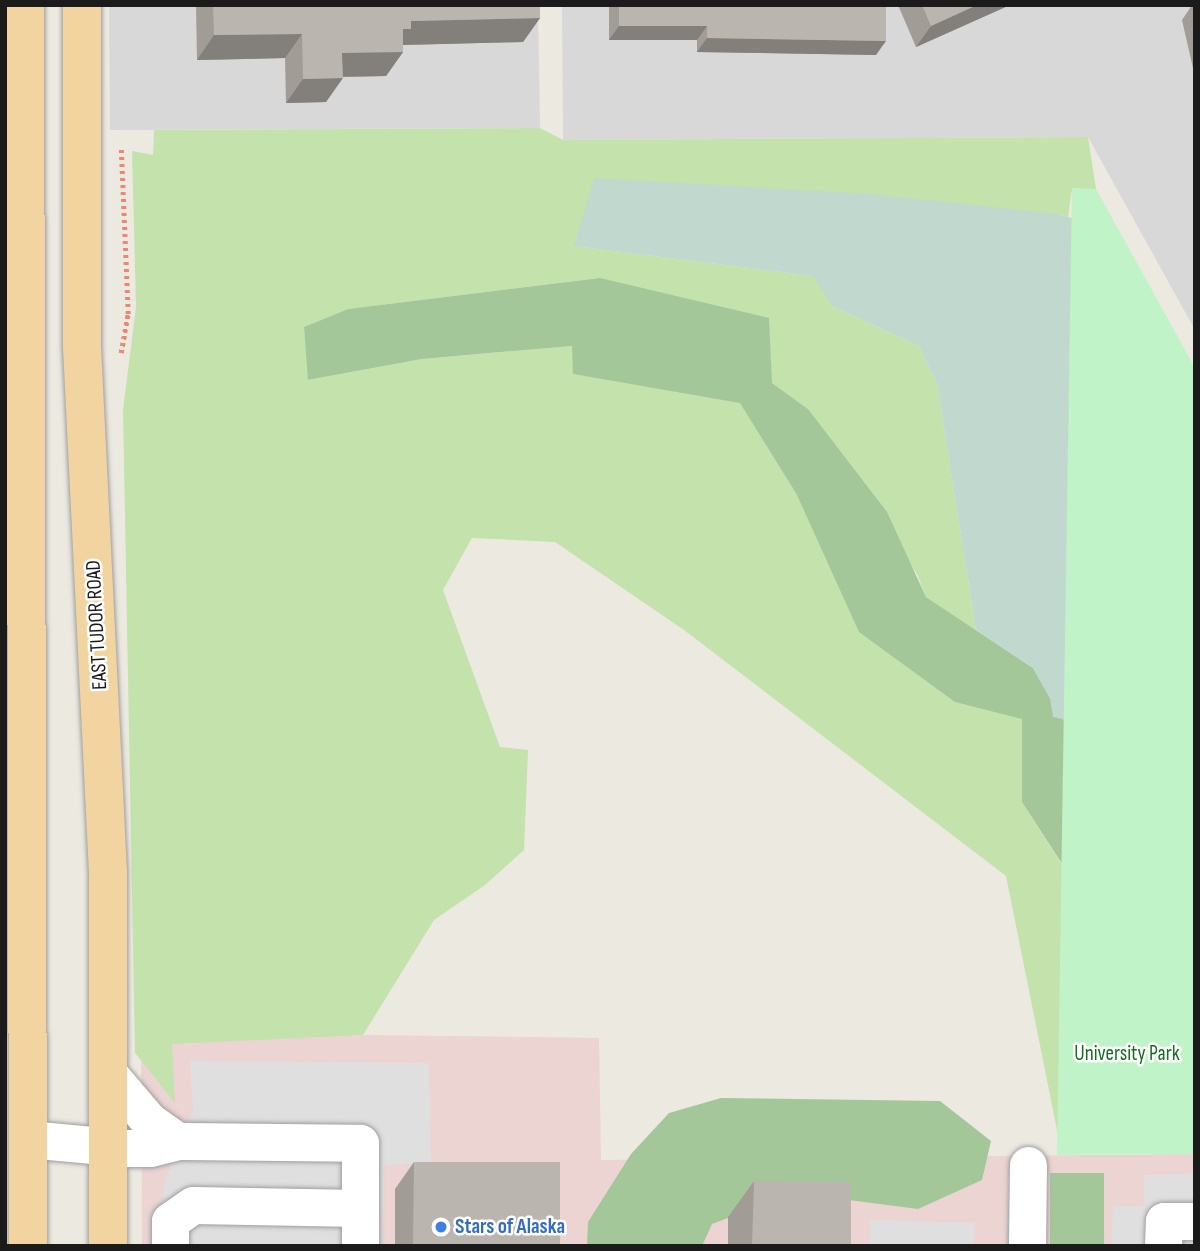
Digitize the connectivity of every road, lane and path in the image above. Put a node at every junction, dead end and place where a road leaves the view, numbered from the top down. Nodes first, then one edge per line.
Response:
1 (25, 5) edge
2 (82, 5) edge
3 (108, 1074) junction
4 (28, 1139) junction
5 (178, 1141) junction
6 (108, 1148) junction
7 (1028, 1165) dead end
8 (360, 1208) junction
9 (1195, 1221) edge
10 (28, 1246) edge
11 (108, 1246) edge
12 (170, 1246) edge
13 (360, 1246) edge
14 (1027, 1246) edge
15 (1163, 1246) edge

1 - 4 main road
2 - 3 main road, EAST TUDOR ROAD
3 - 5 street
3 - 6 main road, EAST TUDOR ROAD
4 - 6 street
4 - 10 main road
5 - 6 street
5 - 8 street
6 - 11 main road, EAST TUDOR ROAD
7 - 14 street
8 - 12 street
8 - 13 street
9 - 15 street

